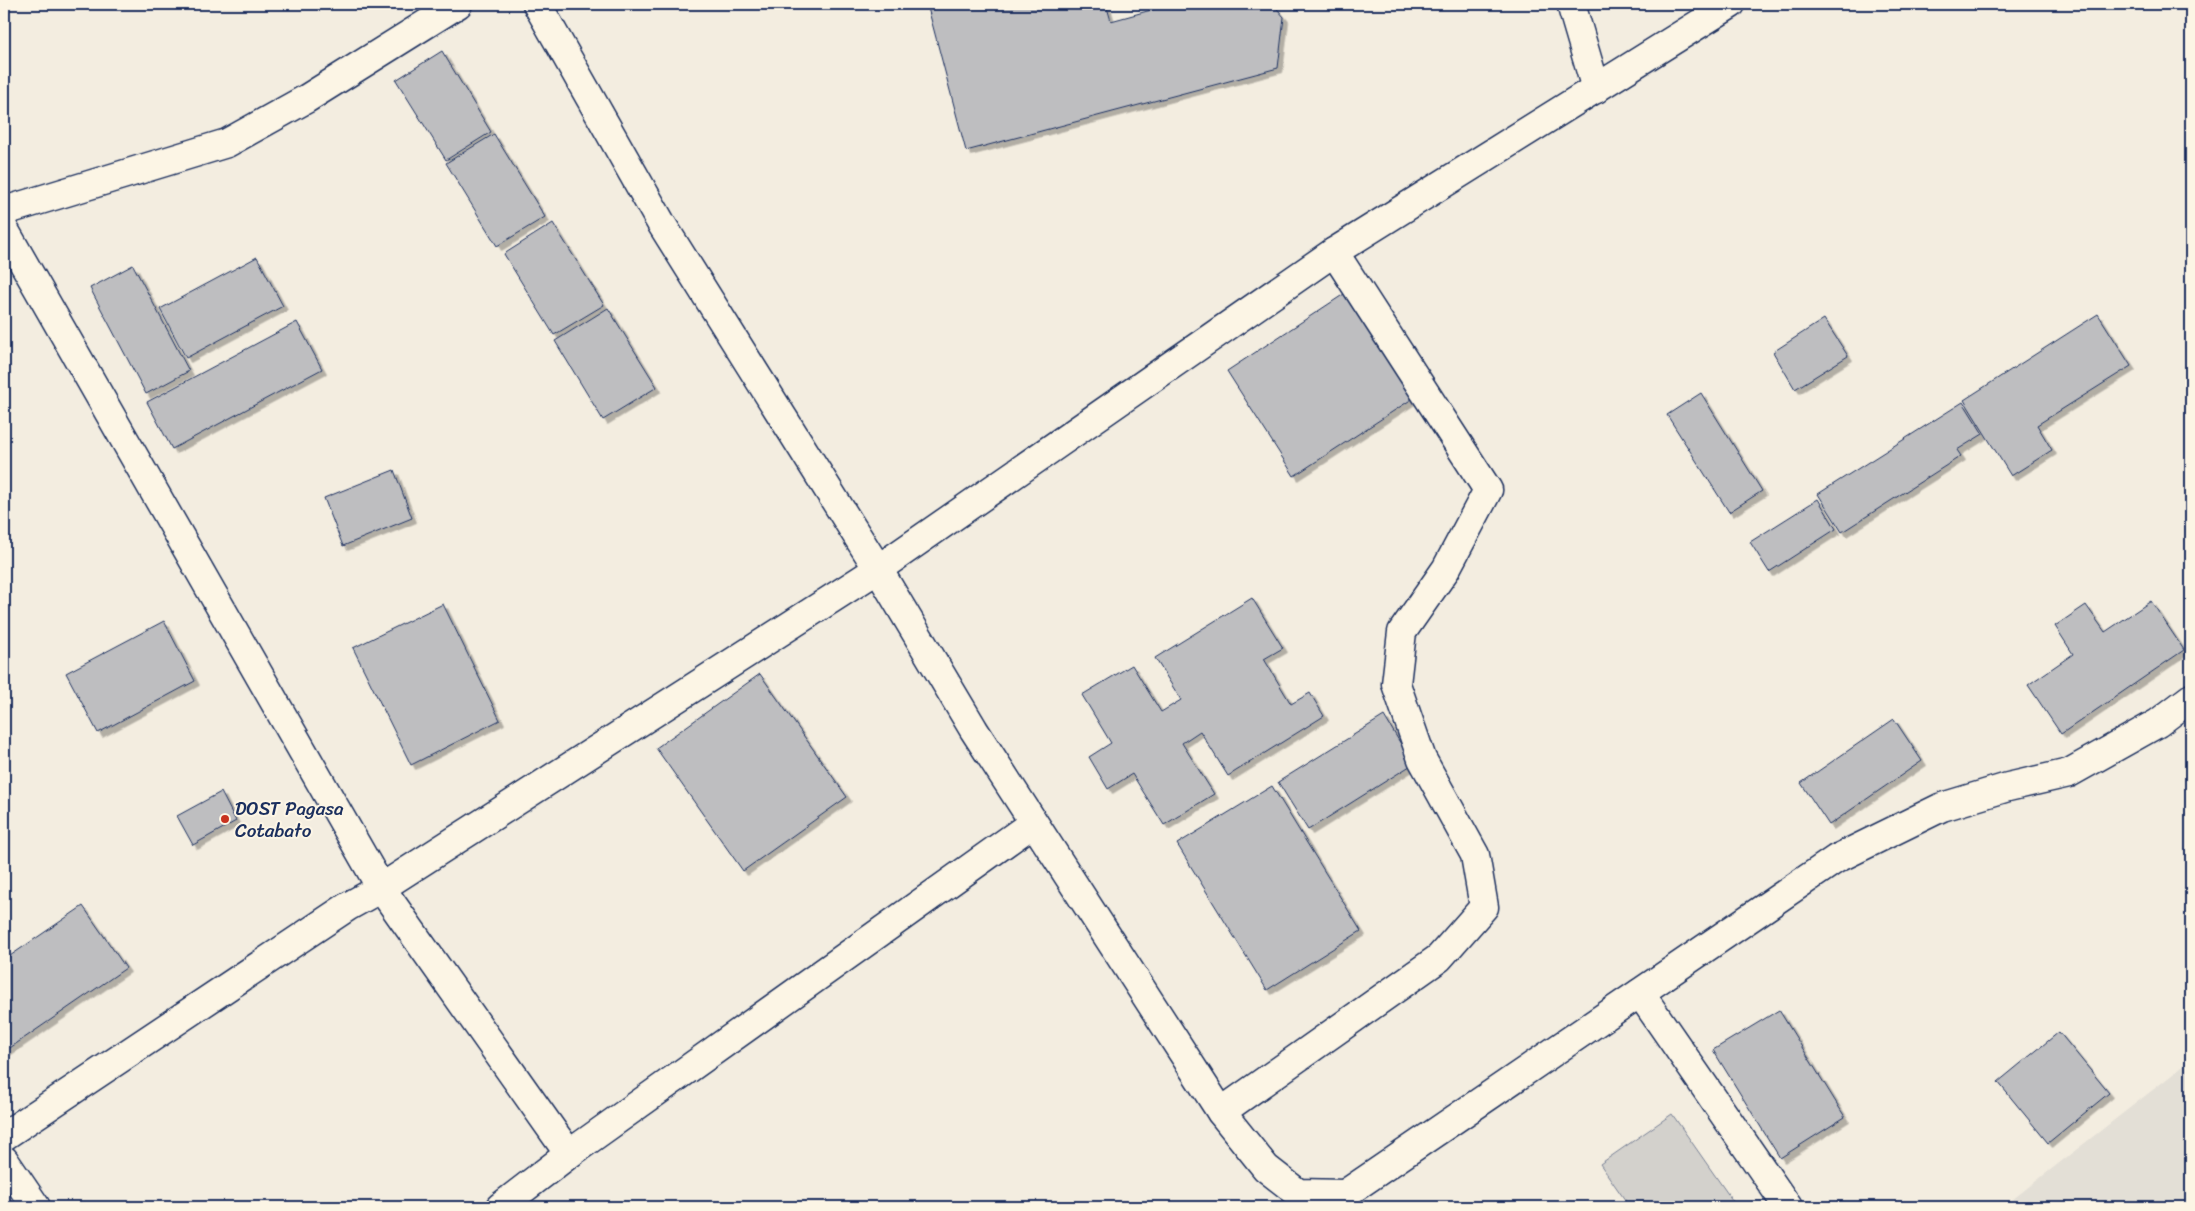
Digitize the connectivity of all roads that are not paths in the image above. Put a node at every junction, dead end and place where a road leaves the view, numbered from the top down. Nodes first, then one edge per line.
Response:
1 (458, 4) edge
2 (537, 4) edge
3 (1571, 4) edge
4 (1731, 4) edge
5 (1596, 89) junction
6 (4, 211) edge
7 (4, 229) edge
8 (1334, 252) junction
9 (878, 569) junction
10 (2191, 698) edge
11 (1033, 823) junction
12 (381, 888) junction
13 (1640, 992) junction
14 (1221, 1112) junction
15 (4, 1136) edge
16 (569, 1154) junction
17 (4, 1160) edge
18 (36, 1207) edge
19 (500, 1207) edge
20 (1788, 1207) edge

1 - 6 street
2 - 9 street
3 - 5 street
4 - 5 street
5 - 8 street
7 - 12 street
8 - 9 street
8 - 14 street
9 - 11 street
9 - 12 street
10 - 13 street
11 - 14 street
11 - 16 street
12 - 15 street
12 - 16 street
13 - 14 street
13 - 20 street
16 - 19 street
17 - 18 street

